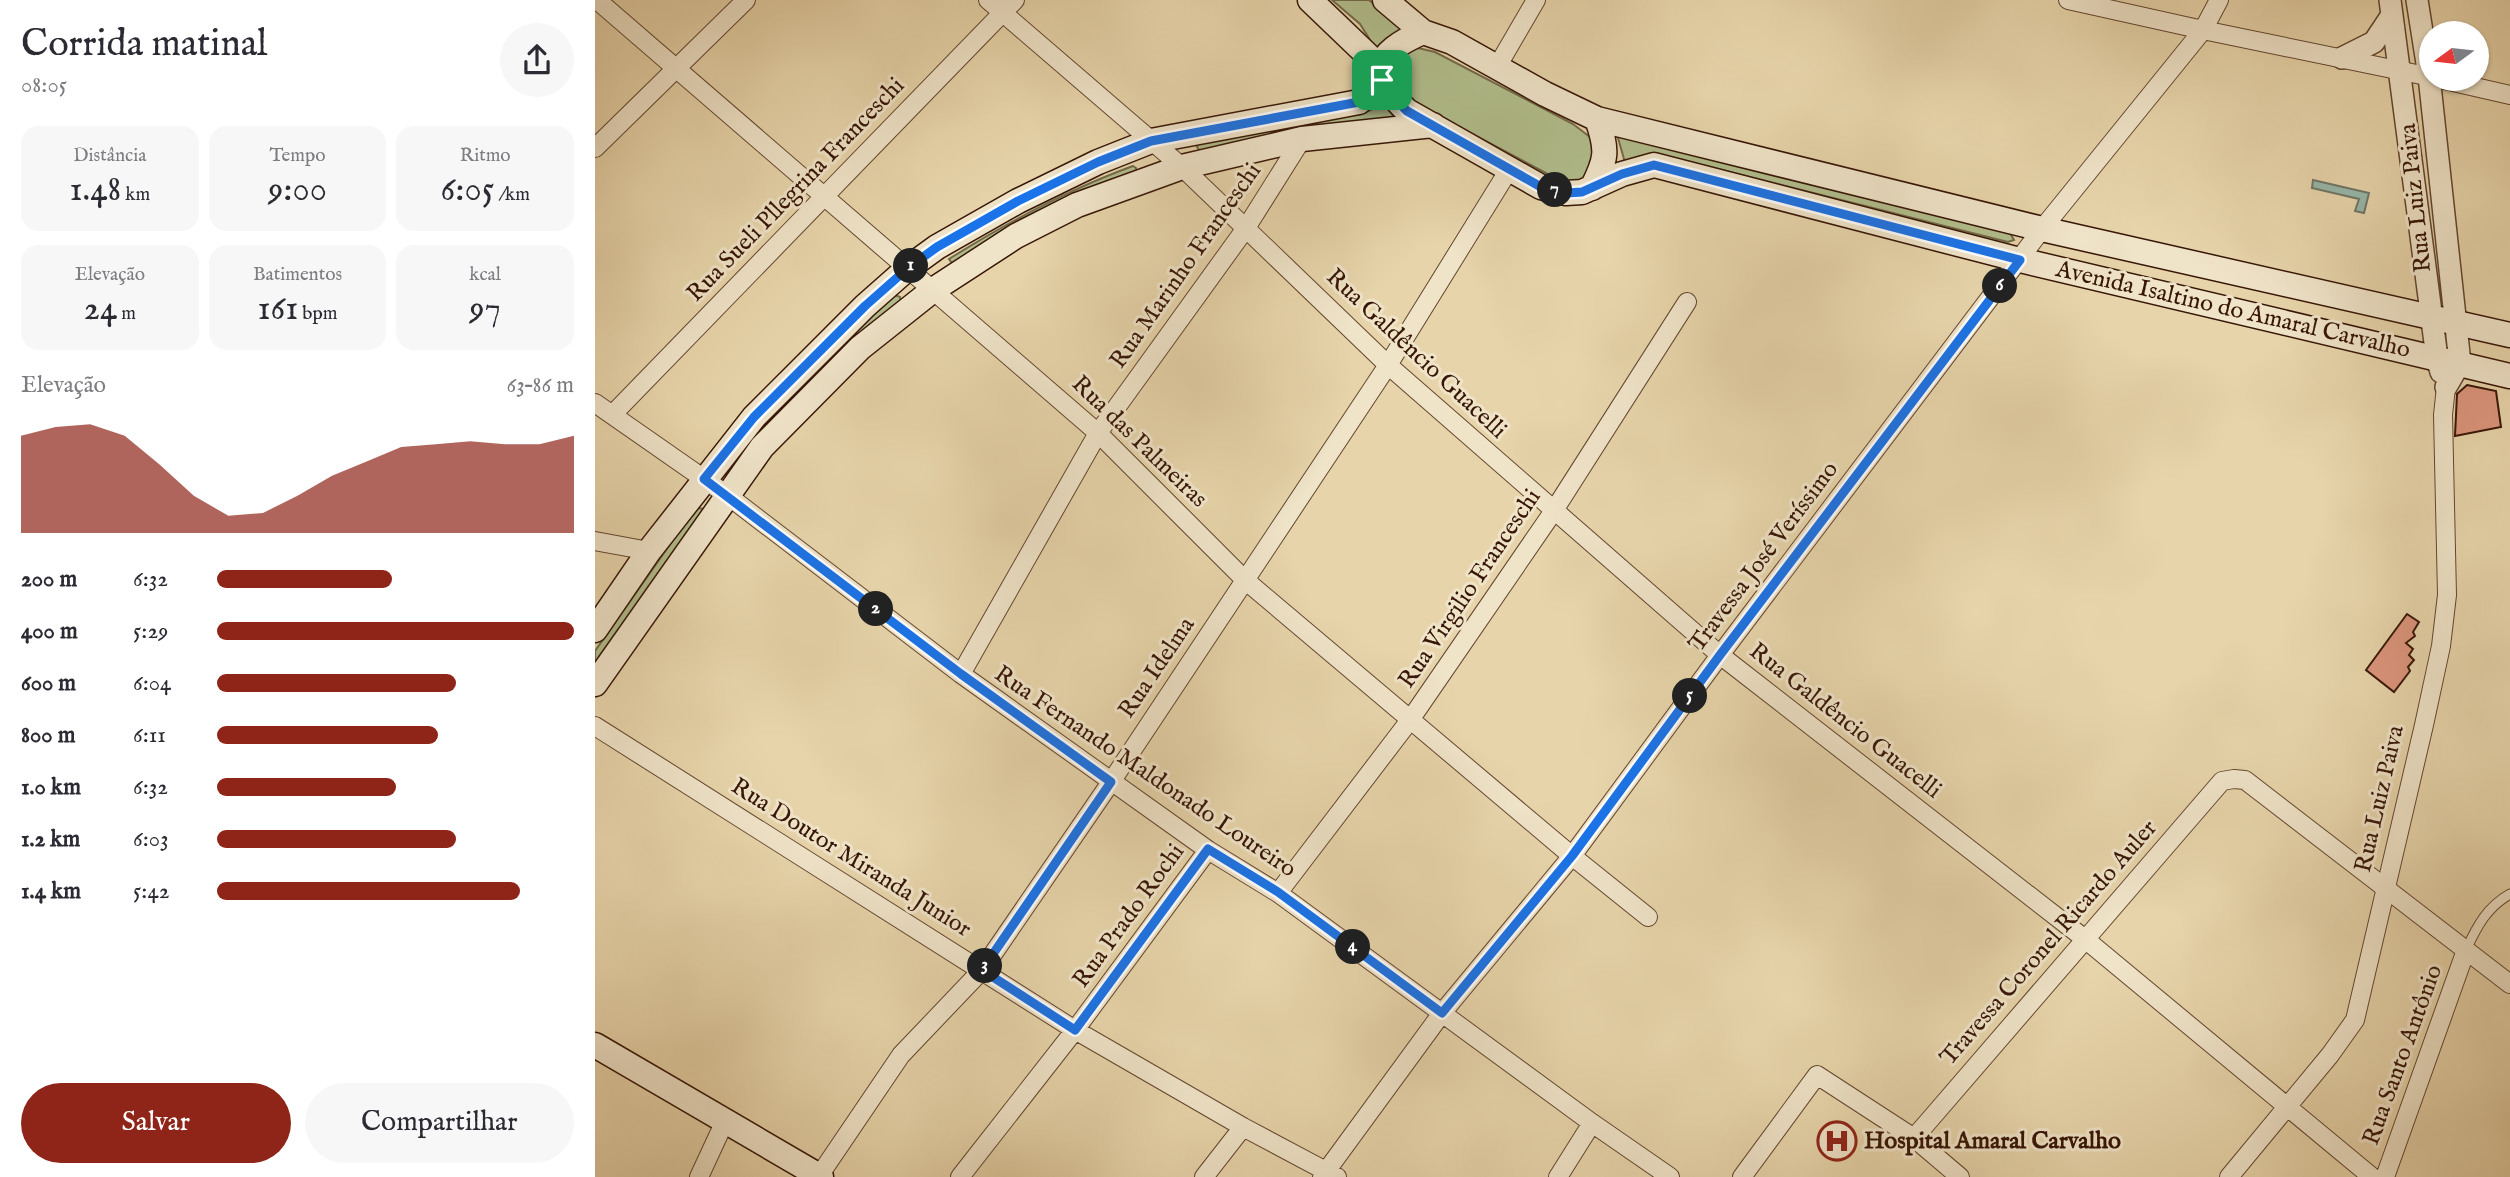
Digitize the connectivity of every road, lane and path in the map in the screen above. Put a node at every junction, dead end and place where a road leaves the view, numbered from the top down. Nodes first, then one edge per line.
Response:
1 (597, 0) edge
2 (746, 0) edge
3 (988, 0) edge
4 (1310, 0) edge
5 (1385, 0) edge
6 (1536, 0) edge
7 (2068, 0) edge
8 (2219, 0) edge
9 (2417, 0) edge
10 (1009, 6) edge
11 (2391, 8) edge
12 (2421, 21) edge
13 (2203, 30) junction
14 (1423, 32) junction
15 (2342, 58) junction
16 (675, 67) junction
17 (1497, 67) junction
18 (2400, 69) junction
19 (1381, 74) junction
20 (2419, 74) edge
21 (2489, 90) edge
22 (2434, 91) edge
23 (2510, 95) edge
24 (1597, 119) junction
25 (1433, 125) junction
26 (1302, 139) junction
27 (1151, 141) junction
28 (595, 148) edge
29 (1182, 167) junction
30 (1510, 168) junction
31 (1592, 188) junction
32 (824, 195) junction
33 (1246, 228) junction
34 (2042, 229) junction
35 (2020, 260) junction
36 (908, 268) junction
37 (933, 290) junction
38 (1687, 302) dead end
39 (2444, 321) junction
40 (2510, 335) edge
41 (2449, 360) junction
42 (1388, 365) junction
43 (2510, 376) edge
44 (2446, 387) joint
45 (595, 403) edge
46 (612, 415) junction
47 (1098, 433) junction
48 (704, 479) junction
49 (727, 495) junction
50 (1553, 512) junction
51 (595, 541) edge
52 (649, 551) junction
53 (1245, 580) junction
54 (595, 630) edge
55 (1720, 655) junction
56 (961, 674) junction
57 (595, 684) edge
58 (1410, 720) junction
59 (595, 726) edge
60 (1111, 782) junction
61 (1208, 849) junction
62 (1572, 856) junction
63 (2386, 889) junction
64 (1278, 892) junction
65 (2510, 894) edge
66 (1648, 918) dead end
67 (2085, 939) junction
68 (2466, 950) junction
69 (982, 970) junction
70 (2510, 984) edge
71 (1442, 1013) junction
72 (1075, 1030) junction
73 (595, 1045) edge
74 (2288, 1107) junction
75 (725, 1121) junction
76 (1592, 1123) junction
77 (1243, 1127) junction
78 (1914, 1138) junction
79 (1328, 1175) edge
80 (820, 1176) edge
81 (699, 1177) edge
82 (960, 1177) edge
83 (1205, 1177) edge
84 (1558, 1177) edge
85 (1670, 1177) edge
86 (1742, 1177) edge
87 (1959, 1177) edge
88 (2229, 1177) edge
89 (2372, 1177) edge
90 (2385, 1177) edge

1 - 16 street, Rua das Palmeiras
2 - 16 street
3 - 10 street, Rua Galdêncio Guacelli
4 - 19 main road, Avenida Isaltino do Amaral Carvalho
5 - 14 main road, Avenida Isaltino do Amaral Carvalho
6 - 17 street
7 - 13 street
8 - 13 street, Travessa José Veríssimo
9 - 12 street, Rua Luiz Paiva
10 - 27 street, Rua Galdêncio Guacelli
10 - 32 street, Rua Sueli Pllegrina Franceschi
11 - 15 street
11 - 18 street, Rua Luiz Paiva
13 - 15 street
13 - 34 street, Travessa José Veríssimo
14 - 17 main road, Avenida Isaltino do Amaral Carvalho
14 - 19 main road
15 - 18 street
16 - 28 street
16 - 32 street, Rua das Palmeiras
17 - 24 main road, Avenida Isaltino do Amaral Carvalho
18 - 20 street
18 - 39 street, Rua Luiz Paiva
19 - 25 main road, Avenida Isaltino do Amaral Carvalho
19 - 27 main road
21 - 23 street
22 - 39 street, Rua Luiz Paiva
24 - 31 main road
24 - 34 main road, Avenida Isaltino do Amaral Carvalho
25 - 26 main road
25 - 30 main road, Avenida Isaltino do Amaral Carvalho
26 - 29 main road
26 - 33 street, Rua Marinho Franceschi
27 - 29 street, Rua Galdêncio Guacelli
27 - 36 main road
29 - 33 street, Rua Galdêncio Guacelli
29 - 37 main road
30 - 31 main road, Avenida Isaltino do Amaral Carvalho
30 - 42 street, Rua Idelma
31 - 35 main road, Avenida Isaltino do Amaral Carvalho
32 - 36 street, Rua das Palmeiras
32 - 46 street, Rua Sueli Pllegrina Franceschi
33 - 42 street, Rua Galdêncio Guacelli
33 - 47 street, Rua Marinho Franceschi
34 - 35 street, Travessa José Veríssimo
34 - 39 main road, Avenida Isaltino do Amaral Carvalho
35 - 41 main road, Avenida Isaltino do Amaral Carvalho
35 - 55 street, Travessa José Veríssimo
36 - 37 street, Rua das Palmeiras
36 - 48 main road
37 - 47 street, Rua das Palmeiras
37 - 49 main road
38 - 50 street, Rua Virgilio Franceschi
39 - 40 main road, Avenida Isaltino do Amaral Carvalho
39 - 41 street, Rua Luiz Paiva
41 - 43 main road, Avenida Isaltino do Amaral Carvalho
41 - 44 street, Rua Luiz Paiva
42 - 50 street, Rua Galdêncio Guacelli
42 - 53 street, Rua Idelma
44 - 63 street, Rua Luiz Paiva
45 - 46 street, Rua Fernando Maldonado Loureiro
46 - 48 street, Rua Fernando Maldonado Loureiro
47 - 53 street, Rua das Palmeiras
47 - 56 street, Rua Marinho Franceschi
48 - 49 street, Rua Fernando Maldonado Loureiro
48 - 52 main road
49 - 56 street, Rua Fernando Maldonado Loureiro
49 - 57 main road
50 - 55 street, Rua Galdêncio Guacelli
50 - 58 street, Rua Virgilio Franceschi
51 - 52 street
52 - 54 main road
53 - 58 street, Rua das Palmeiras
53 - 60 street, Rua Idelma
55 - 62 street, Travessa José Veríssimo
55 - 67 street, Rua Galdêncio Guacelli
56 - 60 street, Rua Fernando Maldonado Loureiro
58 - 62 street, Rua das Palmeiras
58 - 64 street, Rua Virgilio Franceschi
59 - 69 street, Rua Doutor Miranda Junior
60 - 61 street, Rua Fernando Maldonado Loureiro
60 - 69 street, Rua Idelma
61 - 64 street, Rua Fernando Maldonado Loureiro
61 - 72 street, Rua Prado Rochi
62 - 66 street, Rua das Palmeiras
62 - 71 street, Travessa José Veríssimo
63 - 67 street, Travessa Coronel Ricardo Auler
63 - 68 street
63 - 74 street, Rua Luiz Paiva
64 - 71 street, Rua Fernando Maldonado Loureiro
65 - 68 lane
67 - 74 street, Rua Galdêncio Guacelli
67 - 78 street, Travessa Coronel Ricardo Auler
68 - 70 street
68 - 90 street, Rua Santo Antônio
69 - 72 street, Rua Doutor Miranda Junior
69 - 80 street, Rua Idelma
71 - 76 street, Rua Fernando Maldonado Loureiro
71 - 79 street, Travessa José Veríssimo
72 - 77 street, Rua Doutor Miranda Junior
72 - 82 street, Rua Prado Rochi
73 - 75 main road
74 - 88 street, Rua Luiz Paiva
74 - 89 street, Rua Galdêncio Guacelli
75 - 80 main road
75 - 81 street
76 - 84 street
76 - 85 street, Rua Fernando Maldonado Loureiro
77 - 79 street, Rua Doutor Miranda Junior
77 - 83 street
78 - 86 street
78 - 87 street

